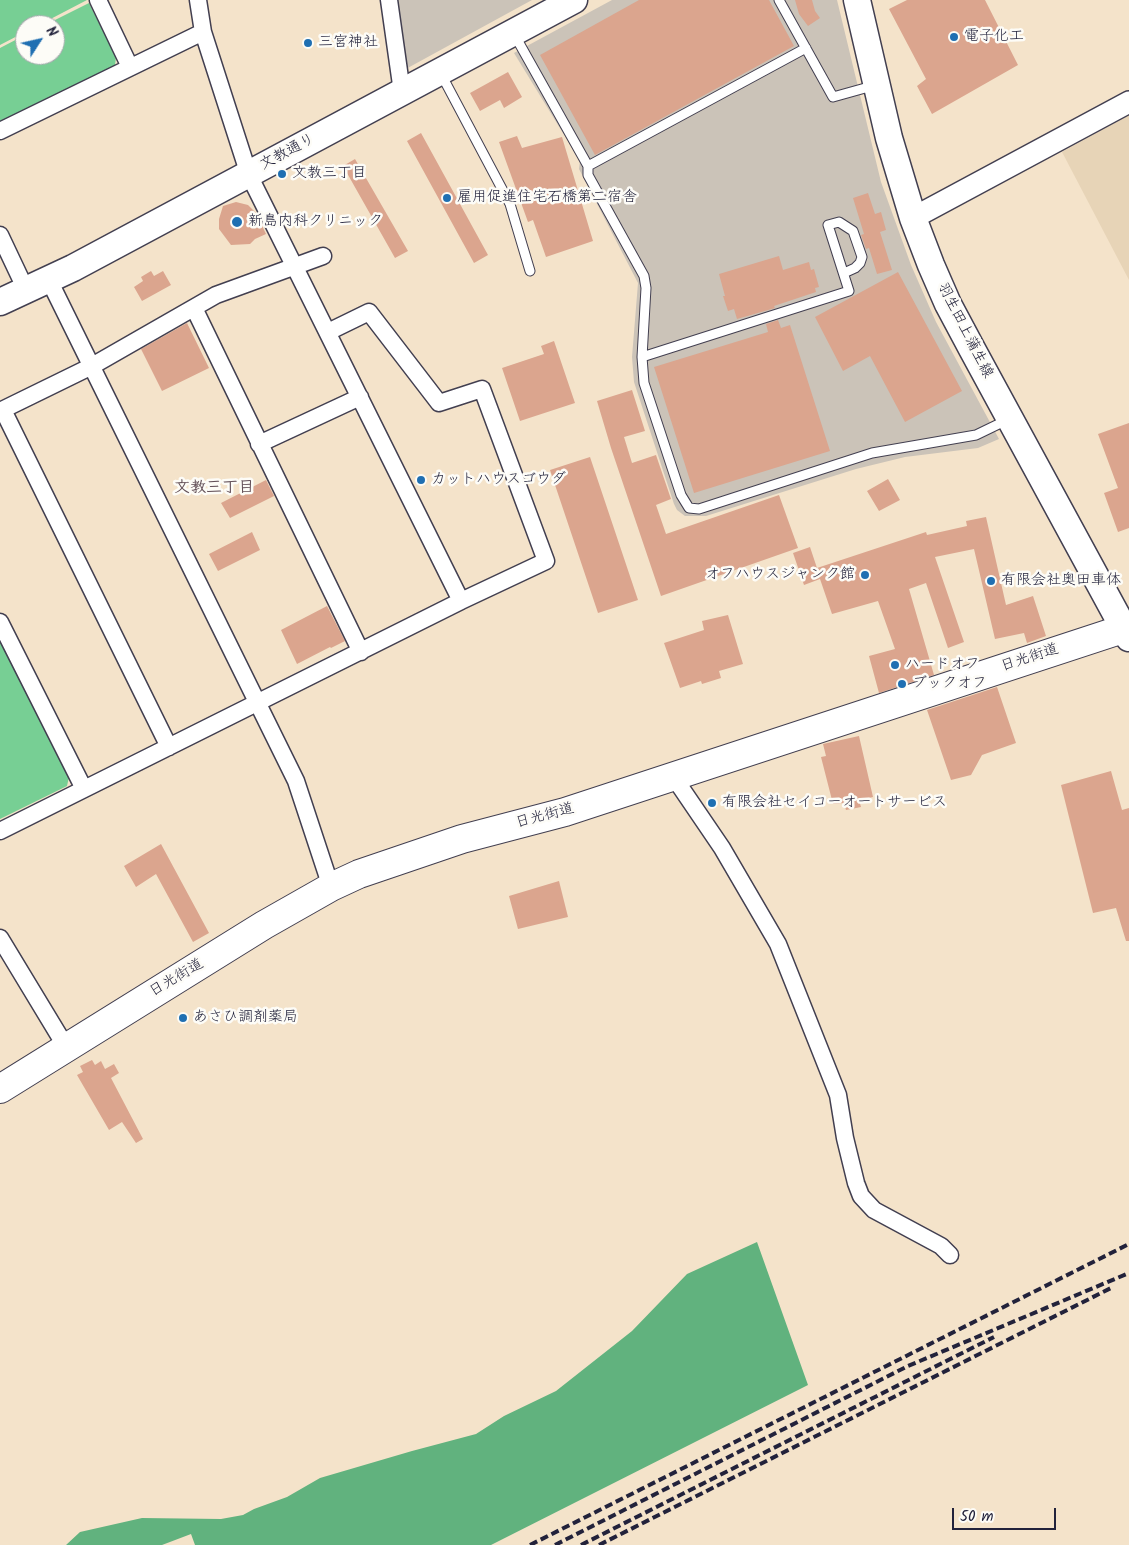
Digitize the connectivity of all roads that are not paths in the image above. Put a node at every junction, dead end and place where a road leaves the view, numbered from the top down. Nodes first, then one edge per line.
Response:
1 (98, 0) edge
2 (198, 0) edge
3 (389, 0) edge
4 (574, 0) edge
5 (779, 0) edge
6 (857, 0) edge
7 (203, 32) junction
8 (513, 33) junction
9 (806, 48) junction
10 (130, 67) junction
11 (440, 72) junction
12 (876, 85) junction
13 (402, 92) junction
14 (1129, 102) edge
15 (0, 131) edge
16 (588, 166) junction
17 (249, 174) junction
18 (913, 218) junction
19 (0, 235) edge
20 (323, 256) dead end
21 (295, 266) junction
22 (530, 271) dead end
23 (844, 273) junction
24 (38, 285) junction
25 (0, 302) edge
26 (194, 308) junction
27 (328, 332) junction
28 (642, 357) junction
29 (92, 366) junction
30 (360, 397) junction
31 (2, 411) edge
32 (1010, 418) junction
33 (259, 444) junction
34 (461, 601) junction
35 (0, 622) edge
36 (1128, 631) edge
37 (361, 652) junction
38 (258, 702) junction
39 (169, 747) junction
40 (673, 776) junction
41 (84, 789) junction
42 (0, 831) edge
43 (331, 887) junction
44 (0, 938) edge
45 (66, 1047) junction
46 (0, 1089) edge
47 (950, 1255) dead end

1 - 10 street
2 - 7 street
3 - 13 street
4 - 8 main road, 文教通り
5 - 9 lane
6 - 12 main road, 羽生田上蒲生線
7 - 10 street
7 - 17 street
8 - 11 main road, 文教通り
8 - 16 lane
9 - 12 lane
9 - 16 lane
10 - 15 street
11 - 13 main road, 文教通り
11 - 22 lane
12 - 18 main road, 羽生田上蒲生線
13 - 17 main road, 文教通り
14 - 18 street
16 - 28 lane
17 - 21 street
17 - 24 main road, 文教通り
18 - 32 main road, 羽生田上蒲生線
19 - 24 street
20 - 21 street
21 - 26 street
21 - 27 street
23 - 23 lane
23 - 28 lane
24 - 25 main road, 文教通り
24 - 29 street
26 - 29 street
26 - 33 street
27 - 30 street
27 - 34 street
28 - 32 lane
29 - 31 street
29 - 38 street
30 - 33 street
30 - 34 street
31 - 39 street
32 - 36 main road, 羽生田上蒲生線
33 - 37 street
34 - 37 street
35 - 41 street
36 - 40 highway, 日光街道
37 - 38 street
38 - 39 street
38 - 43 street
39 - 41 street
40 - 43 highway, 日光街道
40 - 47 street
41 - 42 street
43 - 45 highway, 日光街道
44 - 45 street
45 - 46 highway, 日光街道

